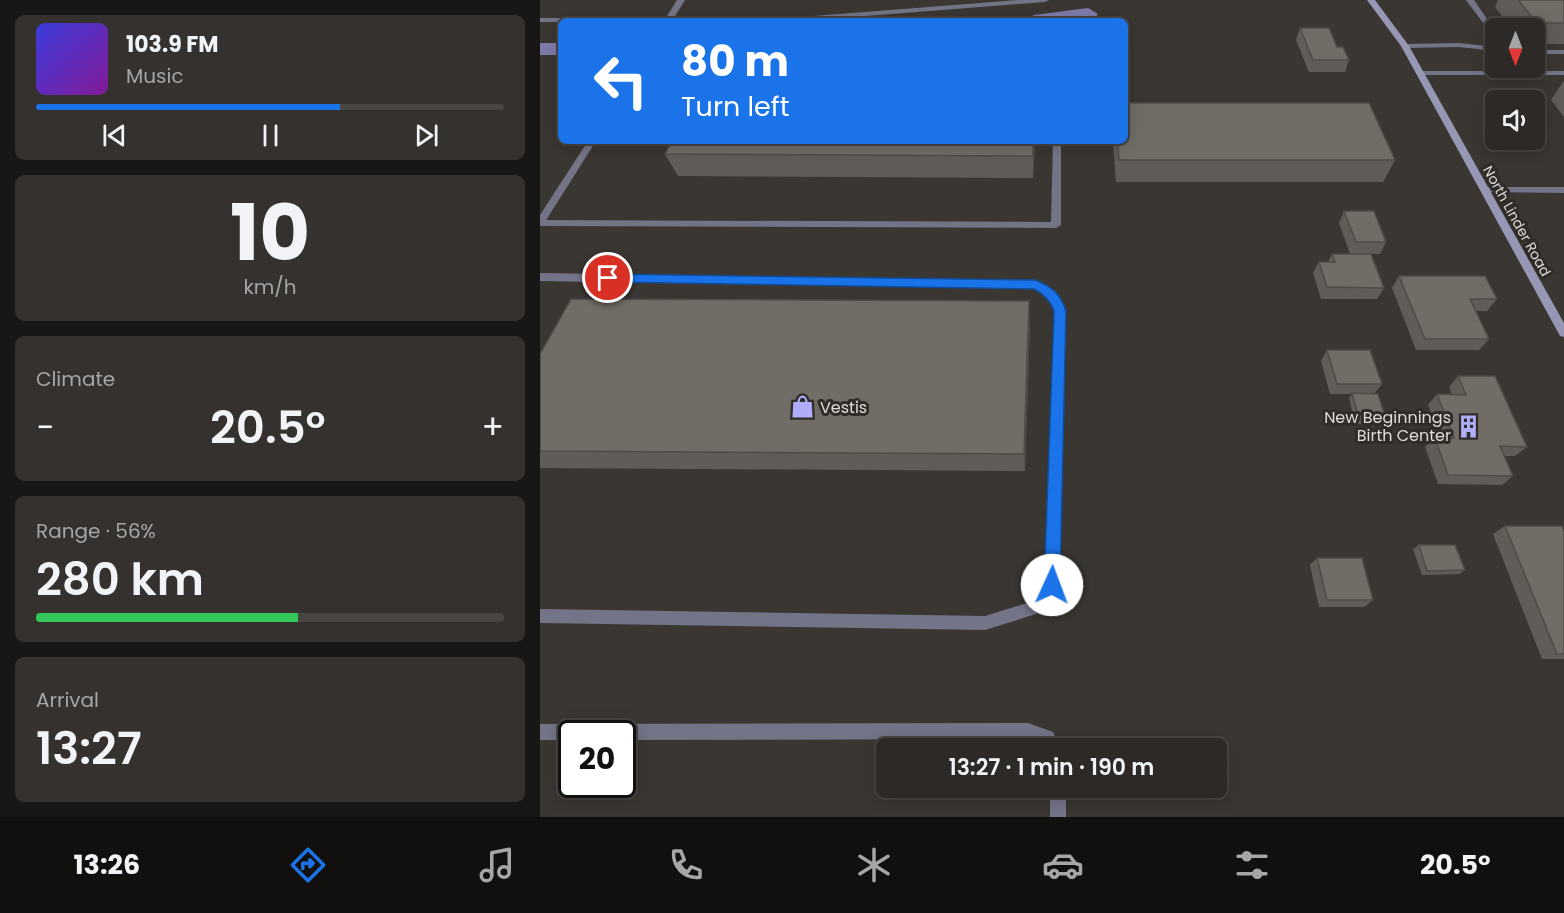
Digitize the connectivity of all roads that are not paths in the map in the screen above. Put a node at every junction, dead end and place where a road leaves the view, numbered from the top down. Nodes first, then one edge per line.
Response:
1 (681, 0) edge
2 (1046, 0) edge
3 (1371, 0) edge
4 (1470, 0) edge
5 (669, 18) edge
6 (814, 18) edge
7 (540, 20) edge
8 (558, 20) edge
9 (1485, 22) edge
10 (1405, 46) junction
11 (1485, 48) edge
12 (1545, 52) edge
13 (1564, 52) edge
14 (1420, 73) junction
15 (1564, 73) edge
16 (590, 144) edge
17 (1057, 144) edge
18 (1485, 190) junction
19 (1564, 190) edge
20 (540, 223) edge
21 (540, 277) edge
22 (1564, 333) edge
23 (540, 616) edge
24 (540, 732) edge
25 (1047, 738) edge
26 (1058, 798) edge
27 (1058, 817) edge

1 - 5 street
2 - 6 street
3 - 10 main road, North Linder Road
4 - 9 street
7 - 8 street
10 - 11 street
10 - 14 main road, North Linder Road
12 - 13 street
14 - 15 street
14 - 18 main road, North Linder Road
16 - 20 street
17 - 20 street
18 - 19 street
18 - 22 main road, North Linder Road
21 - 23 street
24 - 25 street
26 - 27 street

